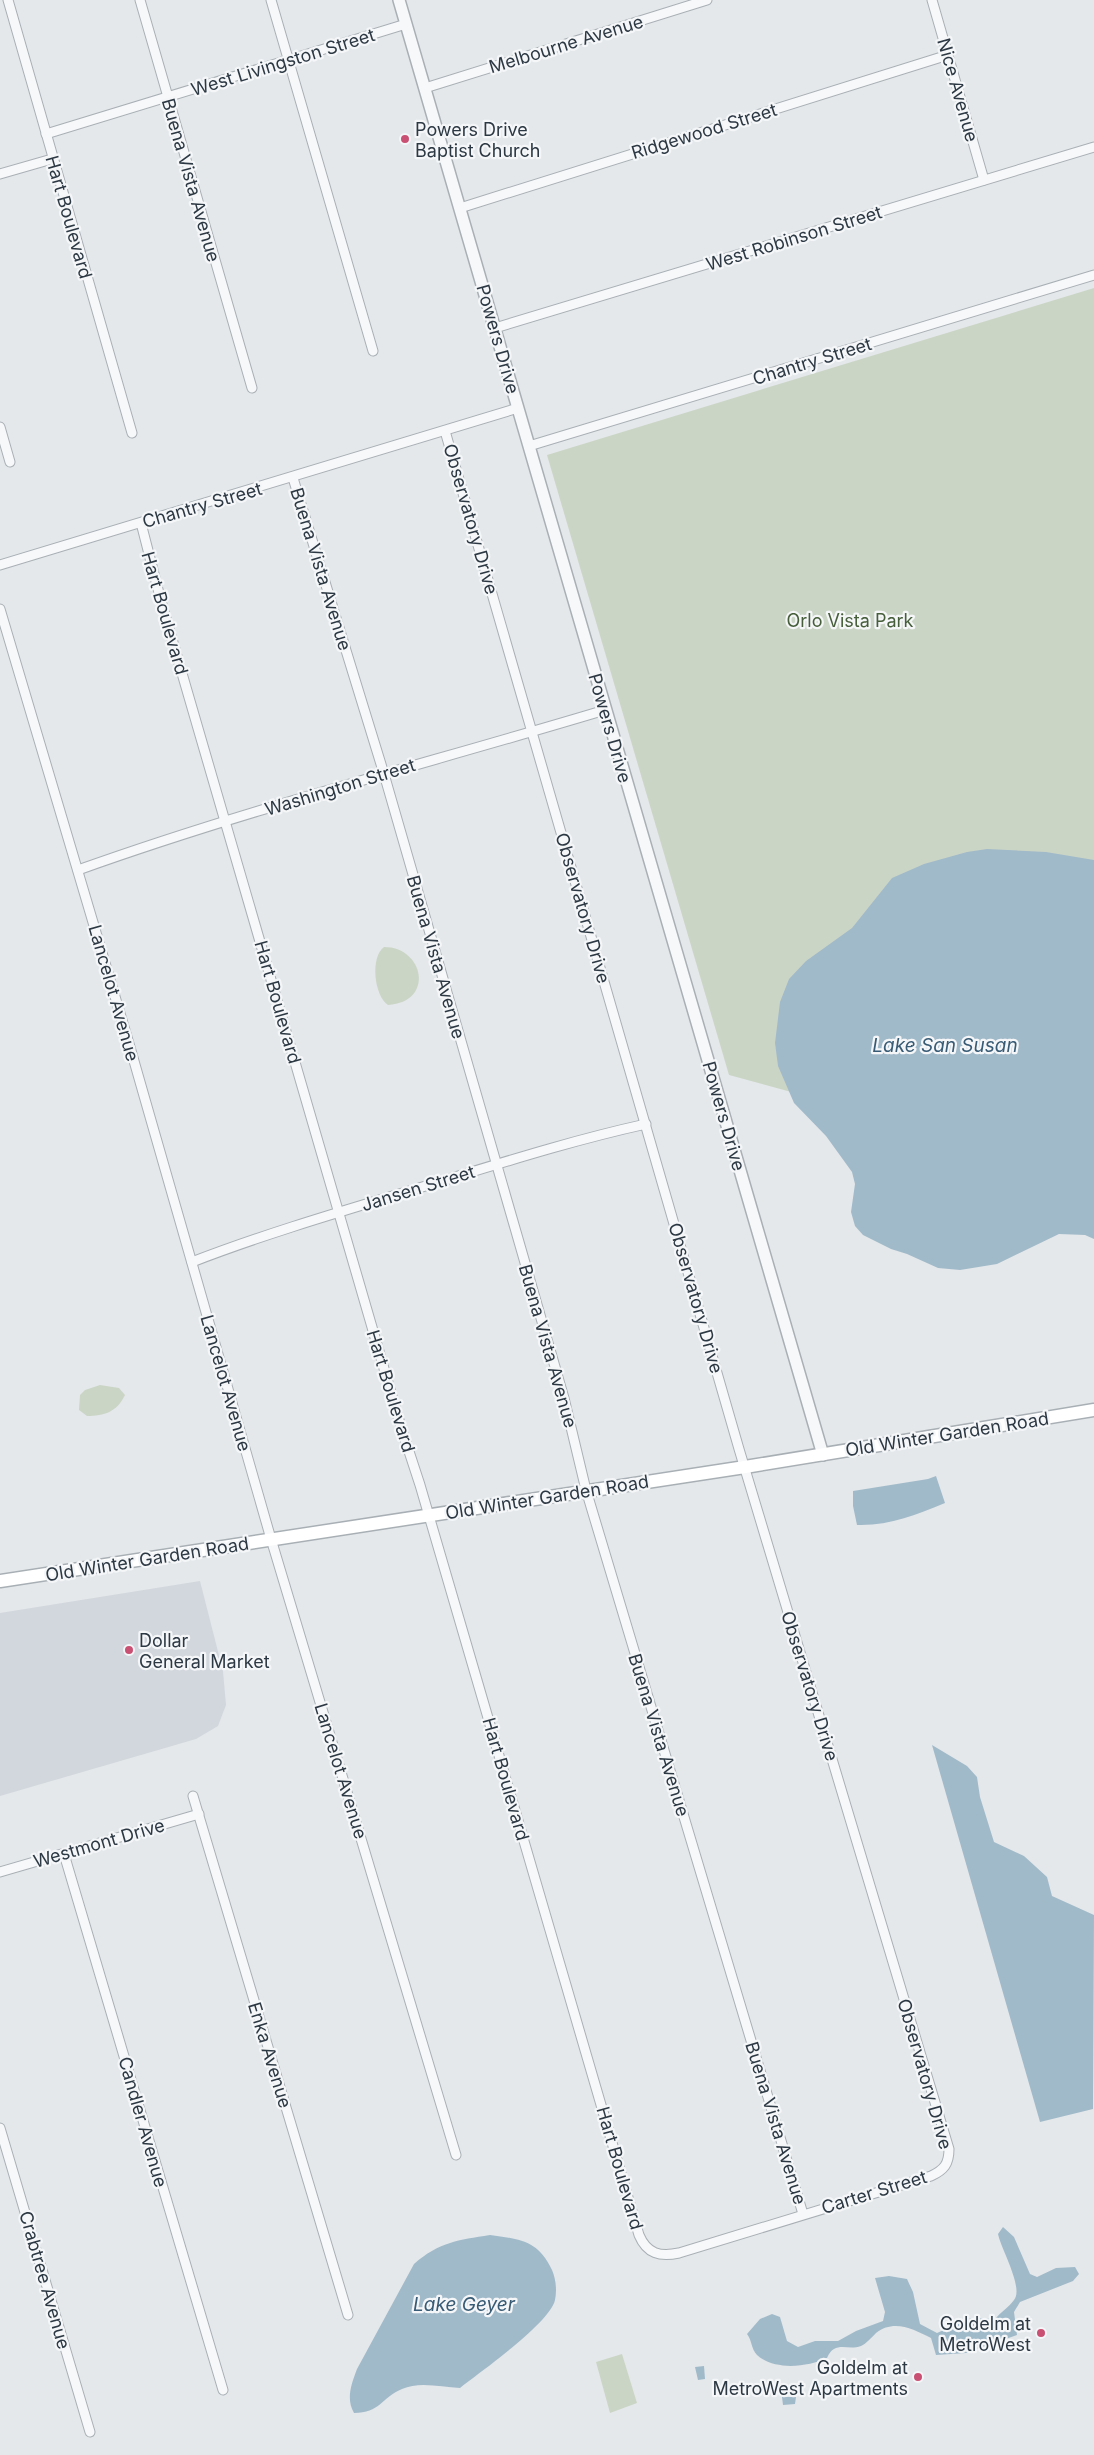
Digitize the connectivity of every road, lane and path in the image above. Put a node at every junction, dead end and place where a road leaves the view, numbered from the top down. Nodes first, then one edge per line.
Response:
1 (8, 0) edge
2 (140, 0) edge
3 (271, 0) edge
4 (399, 0) edge
5 (707, 0) edge
6 (932, 0) edge
7 (406, 24) junction
8 (948, 55) junction
9 (289, 61) junction
10 (425, 88) junction
11 (167, 97) junction
12 (46, 134) junction
13 (1094, 147) edge
14 (52, 159) junction
15 (0, 174) edge
16 (984, 180) junction
17 (460, 208) junction
18 (1094, 275) edge
19 (495, 328) junction
20 (373, 351) dead end
21 (252, 388) dead end
22 (518, 408) junction
23 (0, 427) edge
24 (445, 431) junction
25 (132, 433) dead end
26 (529, 446) junction
27 (10, 462) dead end
28 (293, 478) junction
29 (141, 523) junction
30 (0, 565) edge
31 (0, 609) edge
32 (605, 710) junction
33 (533, 732) junction
34 (384, 774) junction
35 (225, 822) junction
36 (78, 870) junction
37 (646, 1124) junction
38 (496, 1164) junction
39 (339, 1212) junction
40 (192, 1262) junction
41 (1094, 1410) edge
42 (823, 1455) junction
43 (745, 1467) junction
44 (586, 1490) junction
45 (428, 1515) junction
46 (271, 1539) junction
47 (0, 1581) edge
48 (193, 1796) dead end
49 (199, 1814) junction
50 (64, 1854) junction
51 (0, 1872) edge
52 (0, 2128) edge
53 (456, 2155) dead end
54 (948, 2163) joint
55 (803, 2214) junction
56 (653, 2254) joint
57 (348, 2315) dead end
58 (223, 2390) dead end
59 (90, 2432) dead end

1 - 12 street, Hart Boulevard
2 - 11 street, Buena Vista Avenue
3 - 9 street
4 - 7 street, Powers Drive
5 - 10 street, Melbourne Avenue
6 - 8 street, Nice Avenue
7 - 9 street, West Livingston Street
7 - 10 street, Powers Drive
8 - 16 street, Nice Avenue
8 - 17 street, Ridgewood Street
9 - 11 street, West Livingston Street
9 - 20 street
10 - 17 street, Powers Drive
11 - 12 street, West Livingston Street
11 - 21 street, Buena Vista Avenue
12 - 14 street, Hart Boulevard
13 - 16 street, West Robinson Street
14 - 15 street
14 - 25 street, Hart Boulevard
16 - 19 street, West Robinson Street
17 - 19 street, Powers Drive
18 - 26 street, Chantry Street
19 - 22 street, Powers Drive
22 - 24 street, Chantry Street
22 - 26 street, Powers Drive
23 - 27 street
24 - 28 street, Chantry Street
24 - 33 street, Observatory Drive
26 - 32 street, Powers Drive
28 - 29 street, Chantry Street
28 - 34 street, Buena Vista Avenue
29 - 30 street, Chantry Street
29 - 35 street, Hart Boulevard
31 - 36 street, Lancelot Avenue
32 - 33 street, Washington Street
32 - 42 street, Powers Drive
33 - 34 street, Washington Street
33 - 37 street, Observatory Drive
34 - 35 street, Washington Street
34 - 38 street, Buena Vista Avenue
35 - 36 street, Washington Street
35 - 39 street, Hart Boulevard
36 - 40 street, Lancelot Avenue
37 - 38 street, Jansen Street
37 - 43 street, Observatory Drive
38 - 39 street, Jansen Street
38 - 44 street, Buena Vista Avenue
39 - 40 street, Jansen Street
39 - 45 street, Hart Boulevard
40 - 46 street, Lancelot Avenue
41 - 42 main road, Old Winter Garden Road
42 - 43 main road, Old Winter Garden Road
43 - 44 main road, Old Winter Garden Road
43 - 54 street, Observatory Drive
44 - 45 main road, Old Winter Garden Road
44 - 55 street, Buena Vista Avenue
45 - 46 main road, Old Winter Garden Road
45 - 56 street, Hart Boulevard
46 - 47 main road, Old Winter Garden Road
46 - 53 street, Lancelot Avenue
48 - 49 street, Enka Avenue
49 - 50 street, Westmont Drive
49 - 57 street, Enka Avenue
50 - 51 street, Westmont Drive
50 - 58 street, Candler Avenue
52 - 59 street, Crabtree Avenue
54 - 55 street, Carter Street
55 - 56 street, Carter Street

